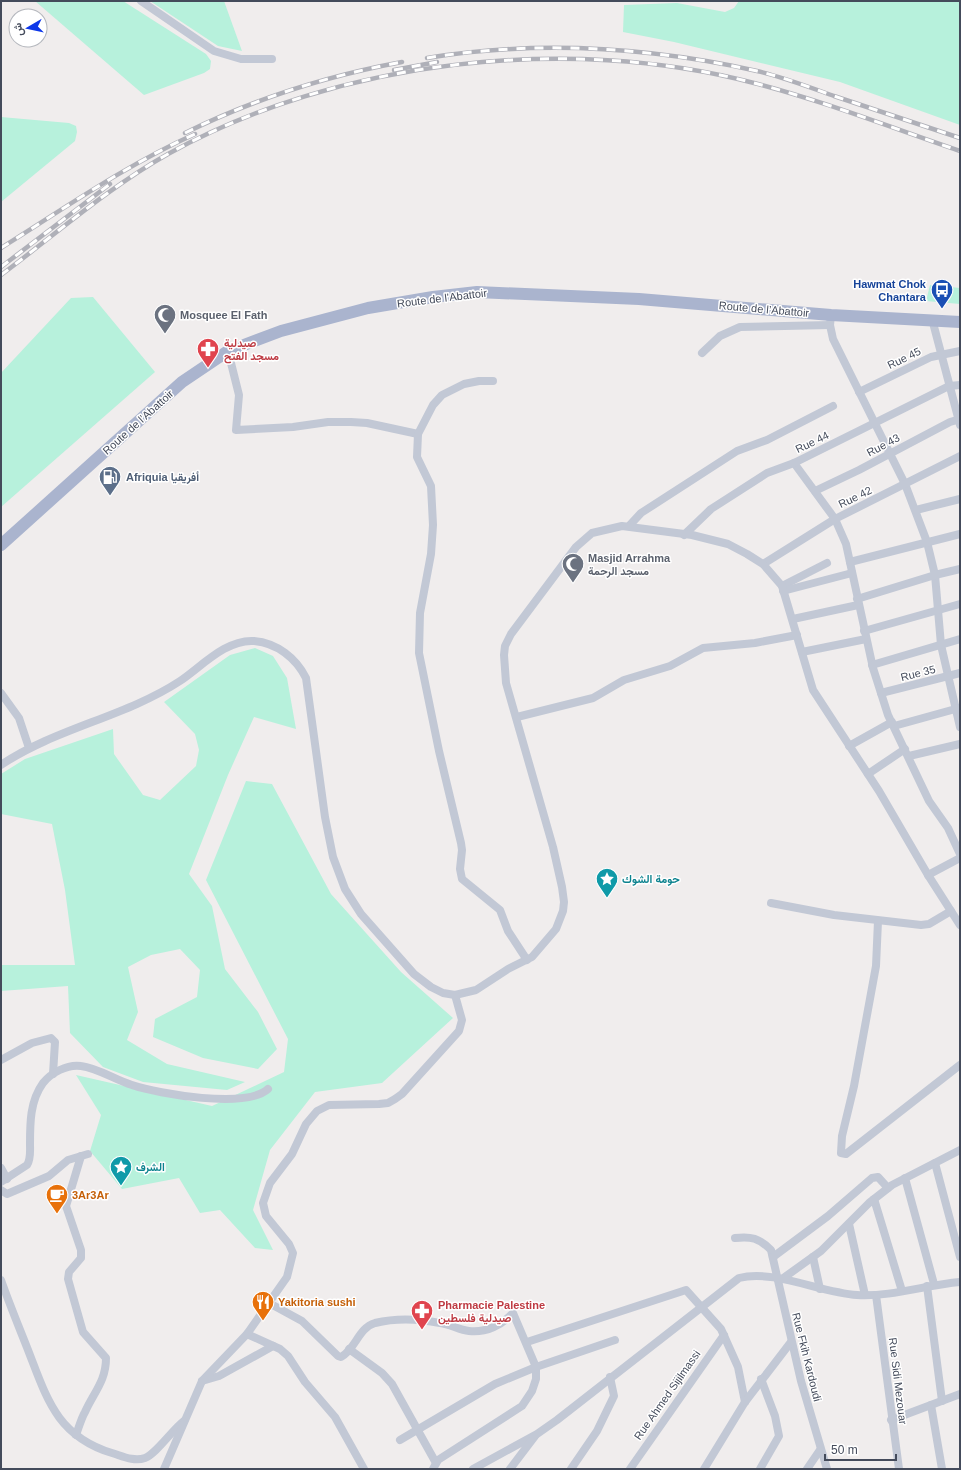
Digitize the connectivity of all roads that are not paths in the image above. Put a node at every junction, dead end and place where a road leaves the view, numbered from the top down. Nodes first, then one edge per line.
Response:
1 (141, 1) edge
2 (272, 59) dead end
3 (932, 319) junction
4 (830, 320) junction
5 (960, 322) edge
6 (228, 351) junction
7 (960, 351) edge
8 (702, 353) dead end
9 (942, 354) junction
10 (493, 382) dead end
11 (960, 385) edge
12 (949, 386) junction
13 (859, 392) junction
14 (832, 406) dead end
15 (959, 421) edge
16 (876, 423) junction
17 (418, 434) junction
18 (891, 453) junction
19 (960, 456) edge
20 (794, 462) junction
21 (905, 484) junction
22 (815, 491) junction
23 (960, 499) edge
24 (916, 510) junction
25 (835, 519) junction
26 (629, 526) junction
27 (960, 534) edge
28 (684, 535) junction
29 (927, 542) junction
30 (1, 545) edge
31 (850, 562) junction
32 (827, 563) dead end
33 (763, 564) junction
34 (960, 569) edge
35 (852, 573) junction
36 (935, 575) junction
37 (783, 588) junction
38 (858, 602) junction
39 (960, 604) edge
40 (938, 611) junction
41 (793, 619) junction
42 (797, 635) junction
43 (865, 635) junction
44 (960, 639) edge
45 (941, 645) junction
46 (802, 652) junction
47 (872, 665) junction
48 (960, 673) edge
49 (949, 676) junction
50 (1, 693) edge
51 (881, 693) junction
52 (958, 709) edge
53 (517, 717) junction
54 (893, 724) junction
55 (960, 726) edge
56 (960, 744) edge
57 (849, 746) junction
58 (30, 748) junction
59 (907, 752) junction
60 (1, 764) edge
61 (868, 774) junction
62 (960, 854) edge
63 (960, 858) edge
64 (928, 875) junction
65 (771, 903) dead end
66 (951, 911) junction
67 (878, 921) junction
68 (960, 925) edge
69 (527, 960) junction
70 (455, 995) junction
71 (1, 1060) edge
72 (960, 1066) edge
73 (53, 1074) junction
74 (268, 1089) dead end
75 (960, 1150) edge
76 (936, 1164) junction
77 (1, 1168) edge
78 (905, 1178) junction
79 (4, 1180) edge
80 (888, 1188) junction
81 (1, 1190) edge
82 (874, 1199) junction
83 (849, 1224) junction
84 (735, 1238) dead end
85 (772, 1253) junction
86 (813, 1257) junction
87 (960, 1257) edge
88 (780, 1278) junction
89 (1, 1280) edge
90 (960, 1282) edge
91 (931, 1285) junction
92 (820, 1289) junction
93 (902, 1291) junction
94 (865, 1295) junction
95 (876, 1295) junction
96 (269, 1304) junction
97 (701, 1307) junction
98 (247, 1334) junction
99 (724, 1335) junction
100 (615, 1340) dead end
101 (526, 1342) junction
102 (791, 1342) junction
103 (273, 1346) junction
104 (349, 1349) junction
105 (536, 1367) junction
106 (610, 1377) junction
107 (761, 1379) junction
108 (202, 1382) junction
109 (960, 1394) edge
110 (942, 1401) junction
111 (745, 1402) junction
112 (931, 1405) junction
113 (184, 1420) junction
114 (891, 1420) junction
115 (418, 1429) junction
116 (537, 1434) junction
117 (76, 1435) junction
118 (400, 1440) dead end
119 (820, 1450) junction
120 (434, 1466) edge
121 (164, 1469) edge
122 (364, 1469) edge
123 (473, 1469) edge
124 (510, 1469) edge
125 (571, 1469) edge
126 (630, 1469) edge
127 (704, 1469) edge
128 (760, 1469) edge
129 (808, 1469) edge
130 (827, 1469) edge
131 (899, 1469) edge
132 (942, 1469) edge

1 - 2 street
3 - 4 main road, Route de l’Abattoir
3 - 5 main road, Route de l’Abattoir
3 - 9 street
4 - 6 main road, Route de l’Abattoir
4 - 8 street
4 - 13 street
6 - 17 street
6 - 30 main road, Route de l’Abattoir
7 - 9 street, Rue 45
9 - 12 street
9 - 13 street, Rue 45
10 - 17 street
11 - 12 street, Rue 44
12 - 15 street
12 - 16 street, Rue 44
13 - 16 street
14 - 26 street
15 - 18 street, Rue 43
16 - 18 street
16 - 20 street, Rue 44
17 - 69 street
18 - 21 street
18 - 22 street, Rue 43
19 - 21 street, Rue 42
20 - 22 street
20 - 28 street, Rue 44
21 - 24 street
21 - 25 street, Rue 42
22 - 25 street
23 - 24 street
24 - 29 street
25 - 31 street
25 - 33 street, Rue 42
26 - 28 street
26 - 53 street
27 - 29 street
28 - 33 street
29 - 31 street
29 - 36 street
31 - 35 street
32 - 37 street
33 - 37 street
34 - 36 street
35 - 37 street
35 - 38 street
36 - 38 street
36 - 40 street
37 - 41 street
38 - 41 street
38 - 43 street
39 - 40 street
40 - 43 street
40 - 45 street
41 - 42 street
42 - 46 street
42 - 53 street
43 - 46 street
43 - 47 street
44 - 45 street
45 - 47 street
45 - 49 street
46 - 57 street
47 - 51 street
48 - 49 street, Rue 35
49 - 51 street, Rue 35
49 - 52 street
50 - 58 street
51 - 54 street
52 - 54 street
52 - 55 street
53 - 69 street
54 - 57 street
54 - 59 street
56 - 59 street
57 - 61 street
58 - 60 street
58 - 70 street
59 - 61 street
59 - 62 street
61 - 64 street
63 - 64 street
64 - 66 street
65 - 67 street
66 - 67 street
66 - 68 street
67 - 72 street
69 - 70 street
70 - 96 street
71 - 73 street
73 - 74 street
73 - 79 street
75 - 76 street
76 - 78 street
76 - 87 street
77 - 79 street
78 - 80 street
78 - 91 street
80 - 82 street
80 - 85 street
81 - 117 street
82 - 83 street
82 - 93 street
83 - 86 street
83 - 94 street
84 - 85 street
85 - 88 street, Rue Fkih Kardoudi
86 - 88 street
86 - 92 street
88 - 92 street
88 - 97 street
88 - 102 street, Rue Fkih Kardoudi
89 - 117 street
90 - 91 street
91 - 93 street
91 - 110 street
92 - 94 street
93 - 95 street
94 - 95 street
95 - 114 street, Rue Sidi Mezouar
96 - 98 street
96 - 104 street
97 - 99 street
97 - 101 street
97 - 106 street
98 - 103 street
98 - 108 street
99 - 111 street
99 - 126 street, Rue Ahmed Sijilmassi
100 - 105 street
101 - 104 street
101 - 105 street
102 - 107 street
102 - 119 street, Rue Fkih Kardoudi
103 - 108 street
103 - 122 street
104 - 115 street
105 - 115 street
105 - 120 street
106 - 116 street
106 - 125 street
107 - 111 street
107 - 128 street
108 - 113 street
109 - 110 street
110 - 112 street
111 - 127 street
112 - 114 street
112 - 132 street
113 - 117 street
113 - 121 street
114 - 131 street, Rue Sidi Mezouar
115 - 118 street
115 - 120 street
116 - 123 street
116 - 124 street
119 - 129 street
119 - 130 street, Rue Fkih Kardoudi

